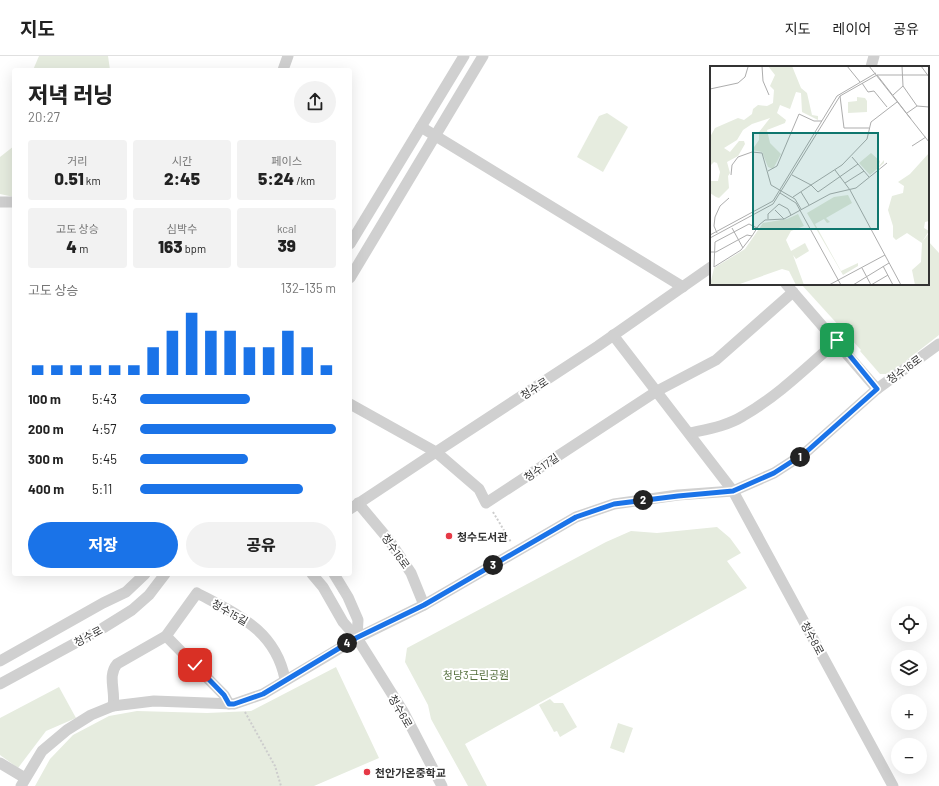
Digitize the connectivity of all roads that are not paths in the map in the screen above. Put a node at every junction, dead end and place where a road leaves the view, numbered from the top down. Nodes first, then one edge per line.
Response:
1 (288, 56) edge
2 (464, 56) edge
3 (482, 56) edge
4 (874, 56) edge
5 (871, 66) edge
6 (284, 68) edge
7 (421, 127) junction
8 (434, 135) junction
9 (0, 202) edge
10 (12, 202) edge
11 (352, 241) edge
12 (710, 268) edge
13 (352, 275) edge
14 (683, 288) junction
15 (790, 288) edge
16 (614, 335) junction
17 (837, 340) junction
18 (939, 344) edge
19 (877, 389) junction
20 (658, 391) junction
21 (352, 405) edge
22 (690, 433) junction
23 (436, 452) junction
24 (733, 491) junction
25 (354, 506) edge
26 (143, 576) edge
27 (163, 576) edge
28 (314, 576) edge
29 (335, 576) edge
30 (424, 605) junction
31 (166, 636) junction
32 (356, 638) junction
33 (0, 661) edge
34 (285, 679) junction
35 (0, 684) edge
36 (229, 704) junction
37 (113, 706) junction
38 (0, 763) edge
39 (23, 782) edge
40 (442, 786) edge
41 (893, 786) edge

1 - 6 street
2 - 7 street
3 - 8 street
4 - 5 street
7 - 8 street
7 - 11 street
8 - 13 street
8 - 14 street
9 - 10 street
12 - 14 street, 청수로
14 - 16 street, 청수로
15 - 17 street, 청수17길
15 - 20 street, 청수17길
16 - 20 street
16 - 23 street, 청수로
17 - 19 street, 청수17길
17 - 22 street
18 - 19 street, 청수16로
19 - 24 street, 청수16로
20 - 22 street
20 - 23 street, 청수17길
21 - 23 street
22 - 24 street
23 - 25 street
24 - 30 street, 청수16로
24 - 41 street, 청수8로
25 - 30 street, 청수16로
26 - 33 street, 청수로
27 - 35 street, 청수로
28 - 32 street, 청수6로
29 - 32 street
30 - 32 street, 청수16로
31 - 34 street, 청수15길
31 - 36 street
31 - 37 street, 청수15길
32 - 34 street
32 - 40 street, 청수6로
34 - 36 street
36 - 37 street
37 - 39 street
38 - 39 street

